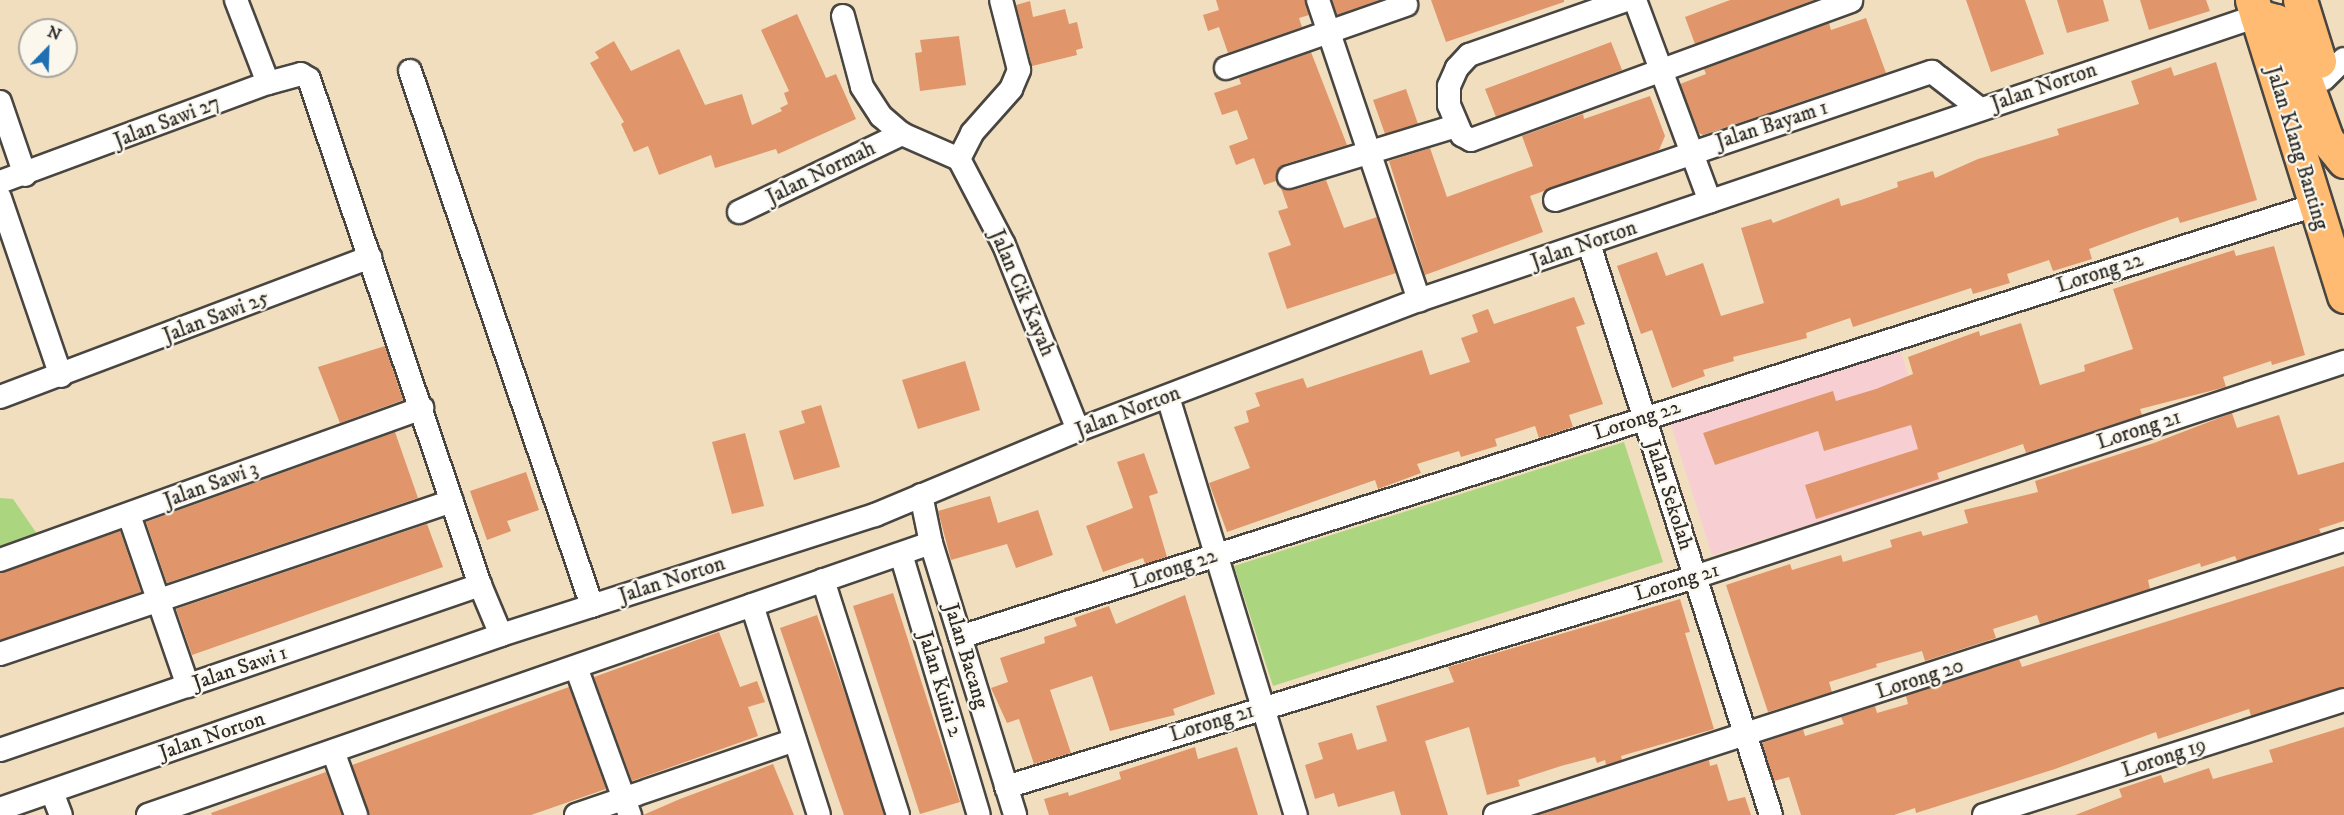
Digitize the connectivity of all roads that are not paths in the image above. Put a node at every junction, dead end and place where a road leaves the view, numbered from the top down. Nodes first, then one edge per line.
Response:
1 (237, 0) edge
2 (1001, 0) edge
3 (1318, 0) edge
4 (1635, 0) edge
5 (2300, 0) edge
6 (1851, 1) edge
7 (1612, 2) edge
8 (1406, 5) dead end
9 (2259, 5) edge
10 (843, 16) dead end
11 (1330, 33) junction
12 (1226, 68) dead end
13 (2334, 69) edge
14 (410, 71) dead end
15 (1662, 71) junction
16 (268, 83) junction
17 (0, 102) edge
18 (1980, 109) junction
19 (1463, 133) junction
20 (902, 134) junction
21 (2344, 142) edge
22 (1692, 151) junction
23 (1370, 152) junction
24 (959, 159) junction
25 (2344, 161) edge
26 (25, 175) junction
27 (1289, 177) dead end
28 (0, 182) edge
29 (0, 198) edge
30 (1555, 200) dead end
31 (1710, 202) junction
32 (2315, 205) junction
33 (739, 212) dead end
34 (1589, 244) junction
35 (370, 257) junction
36 (2344, 296) edge
37 (1419, 300) junction
38 (2344, 362) edge
39 (61, 376) junction
40 (0, 397) edge
41 (1168, 397) junction
42 (422, 408) junction
43 (1645, 418) junction
44 (1078, 430) junction
45 (921, 495) junction
46 (452, 501) junction
47 (129, 515) junction
48 (2344, 540) edge
49 (931, 543) junction
50 (901, 554) junction
51 (1216, 555) junction
52 (0, 560) edge
53 (1695, 577) junction
54 (823, 580) junction
55 (480, 585) junction
56 (159, 602) junction
57 (752, 605) junction
58 (592, 606) junction
59 (501, 635) junction
60 (960, 637) junction
61 (0, 654) edge
62 (576, 667) junction
63 (188, 686) junction
64 (2344, 700) edge
65 (1263, 707) junction
66 (1745, 736) junction
67 (795, 740) junction
68 (0, 750) edge
69 (333, 751) junction
70 (1006, 787) junction
71 (52, 792) junction
72 (626, 807) edge
73 (0, 809) edge
74 (1013, 814) edge
75 (61, 815) edge
76 (148, 815) edge
77 (356, 815) edge
78 (576, 815) edge
79 (819, 815) edge
80 (898, 815) edge
81 (979, 815) edge
82 (1296, 815) edge
83 (1495, 815) edge
84 (1771, 815) edge
85 (1984, 815) edge

1 - 16 street
2 - 24 street
3 - 11 street
4 - 15 street
5 - 13 highway
6 - 15 street
7 - 19 street
8 - 11 street
9 - 18 street, Jalan Norton
9 - 25 highway
9 - 32 highway, Jalan Klang Banting
10 - 20 street
11 - 12 street
11 - 23 street
13 - 21 highway
14 - 58 street
15 - 19 street
15 - 22 street
16 - 26 street, Jalan Sawi 27
16 - 35 street, Jalan Sawi 27
17 - 26 street
18 - 22 street, Jalan Bayam 1
18 - 31 street, Jalan Norton
19 - 23 street
20 - 24 street
20 - 33 street, Jalan Normah
22 - 30 street, Jalan Bayam 1
22 - 31 street
23 - 27 street
23 - 37 street
24 - 44 street, Jalan Cik Kayah
26 - 28 street, Jalan Sawi 27
29 - 39 street
31 - 34 street, Jalan Norton
32 - 36 highway, Jalan Klang Banting
32 - 43 street, Lorong 22
34 - 37 street, Jalan Norton
34 - 43 street, Jalan Sekolah
35 - 39 street, Jalan Sawi 25
35 - 42 street
37 - 41 street, Jalan Norton
38 - 53 street, Lorong 21
39 - 40 street, Jalan Sawi 25
41 - 44 street, Jalan Norton
41 - 51 street
42 - 46 street
42 - 47 street, Jalan Sawi 3
43 - 51 street, Lorong 22
43 - 53 street, Jalan Sekolah
44 - 45 street, Jalan Norton
45 - 49 street, Jalan Bacang
45 - 58 street, Jalan Norton
46 - 55 street
46 - 56 street
47 - 52 street, Jalan Sawi 3
47 - 56 street
48 - 66 street, Lorong 20
49 - 50 street
49 - 60 street, Jalan Bacang
50 - 54 street
50 - 81 street, Jalan Kuini 2
51 - 60 street, Lorong 22
51 - 65 street
53 - 65 street, Lorong 21
53 - 66 street, Jalan Sekolah
54 - 57 street
54 - 80 street
55 - 59 street
55 - 63 street, Jalan Sawi 1
56 - 61 street
56 - 63 street
57 - 62 street
57 - 67 street
58 - 59 street, Jalan Norton
59 - 71 street, Jalan Norton
60 - 70 street, Jalan Bacang
62 - 69 street
62 - 72 street
63 - 68 street, Jalan Sawi 1
64 - 85 street, Lorong 19
65 - 70 street, Lorong 21
65 - 82 street
66 - 83 street, Lorong 20
66 - 84 street, Jalan Sekolah
67 - 72 street
67 - 79 street
69 - 76 street
69 - 77 street
70 - 74 street, Jalan Bacang
71 - 73 street, Jalan Norton
71 - 75 street
72 - 78 street

